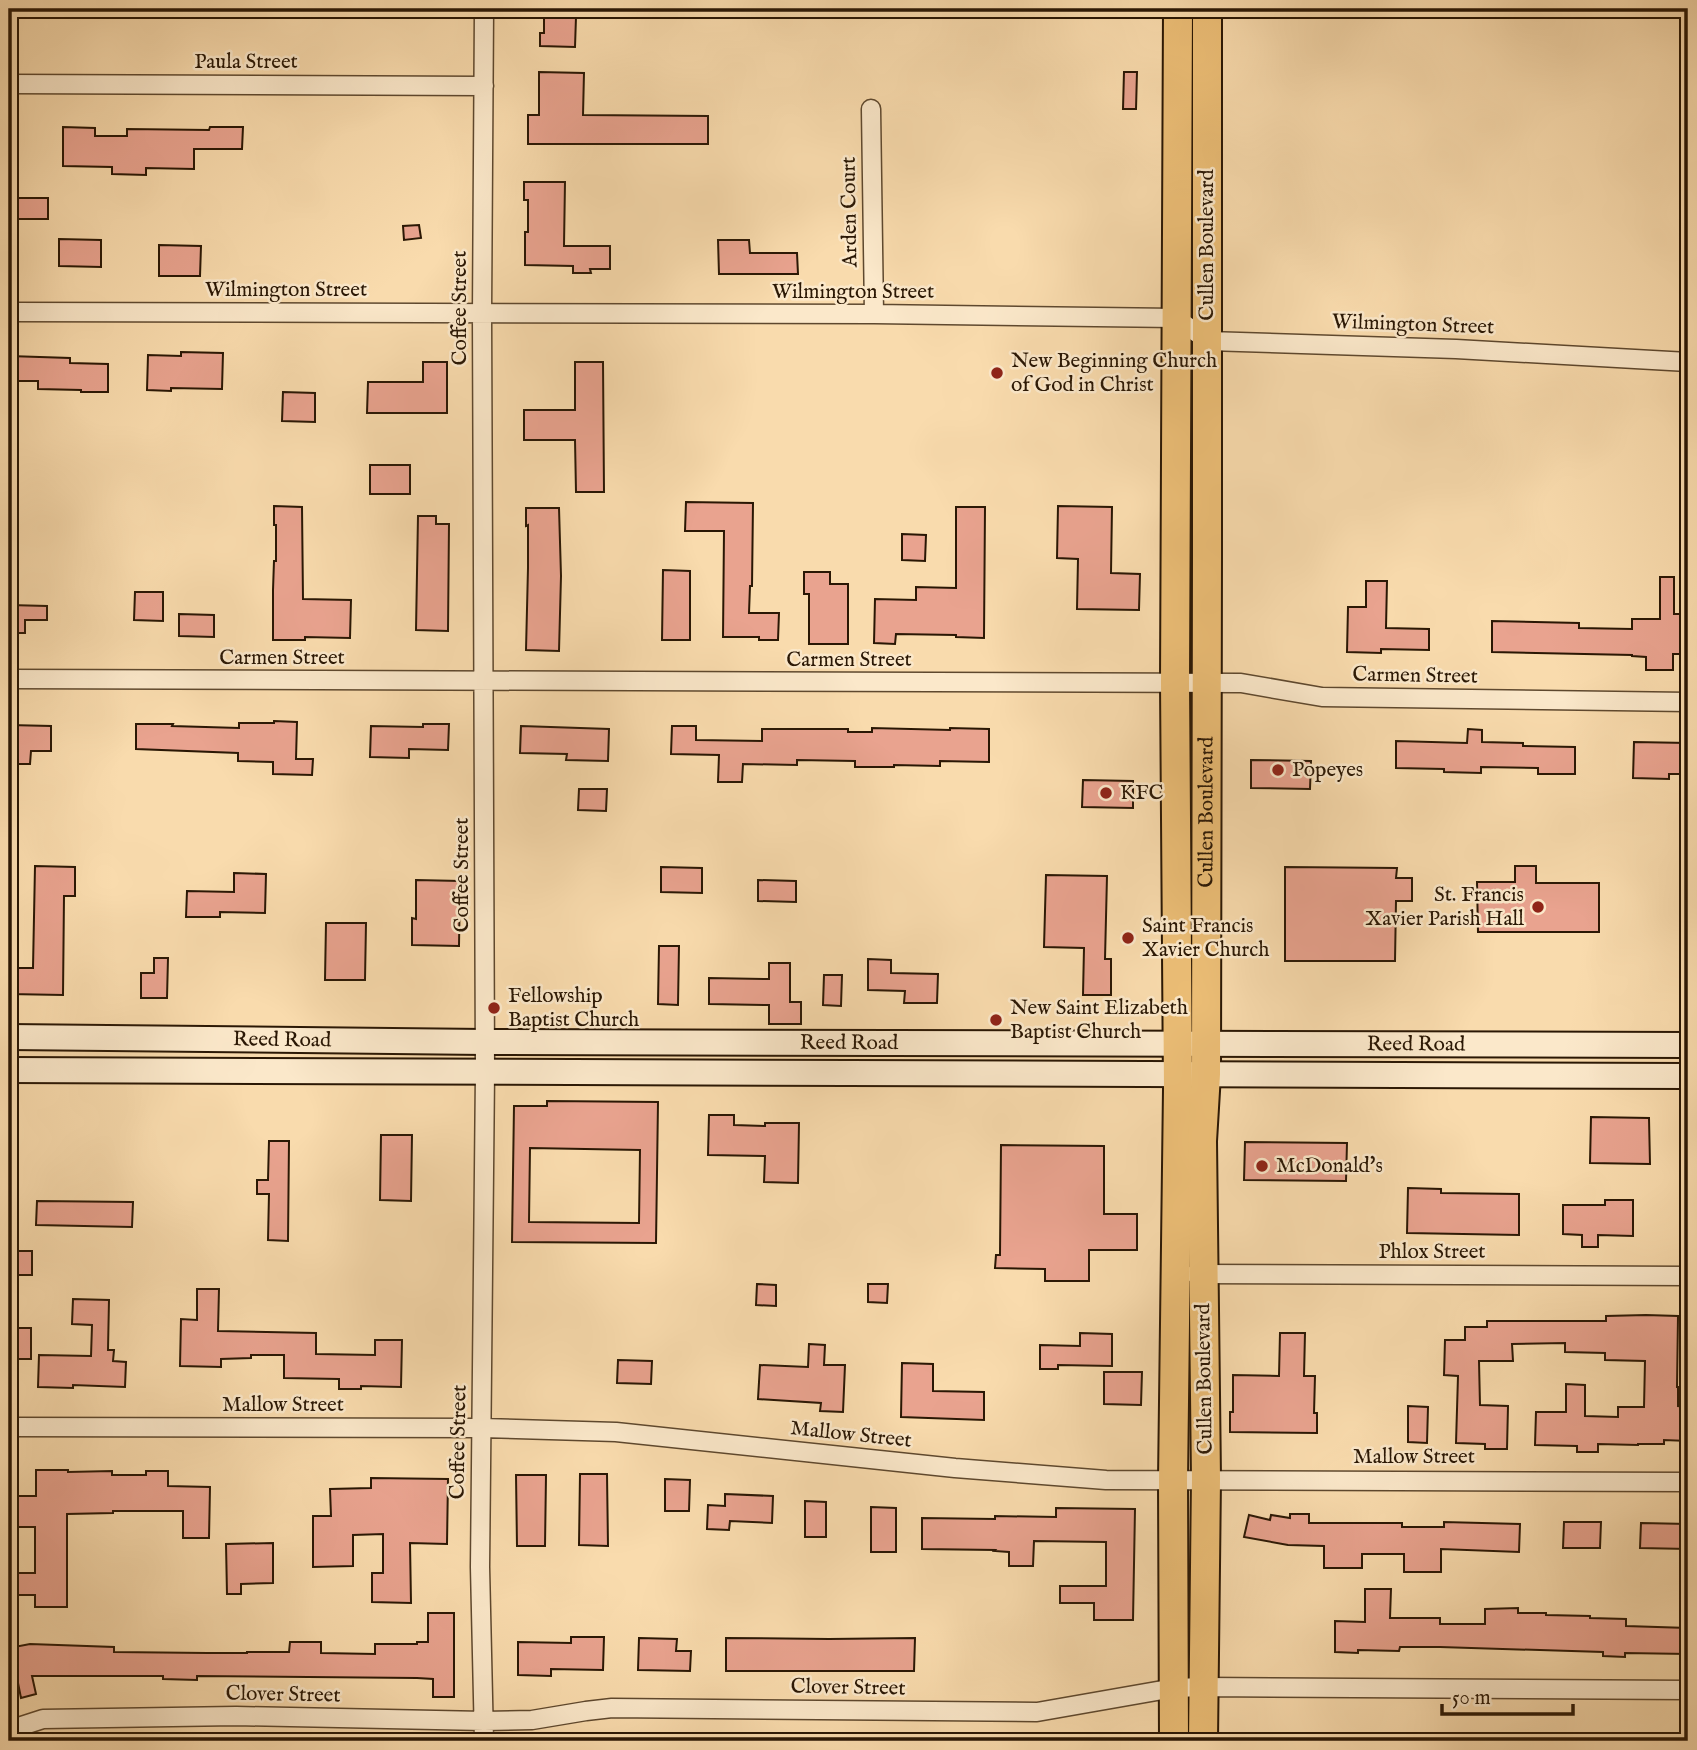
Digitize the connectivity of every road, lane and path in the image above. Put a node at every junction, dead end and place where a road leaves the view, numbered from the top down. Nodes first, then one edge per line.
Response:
1 (484, 9) edge
2 (1178, 9) edge
3 (1207, 9) edge
4 (1208, 65) junction
5 (1178, 67) junction
6 (9, 83) edge
7 (484, 86) junction
8 (871, 109) dead end
9 (9, 312) edge
10 (482, 314) junction
11 (874, 314) junction
12 (1176, 318) junction
13 (1208, 341) junction
14 (1688, 362) edge
15 (9, 679) edge
16 (485, 681) junction
17 (1175, 683) junction
18 (1206, 684) junction
19 (1688, 702) edge
20 (9, 1037) edge
21 (118, 1037) junction
22 (485, 1042) junction
23 (897, 1042) junction
24 (1177, 1043) junction
25 (1206, 1043) junction
26 (1486, 1045) junction
27 (1688, 1045) edge
28 (9, 1070) edge
29 (118, 1070) junction
30 (485, 1072) junction
31 (896, 1072) junction
32 (1178, 1074) junction
33 (1206, 1074) junction
34 (1486, 1074) junction
35 (1688, 1076) edge
36 (1175, 1274) junction
37 (1203, 1274) junction
38 (1688, 1276) edge
39 (9, 1427) edge
40 (482, 1429) junction
41 (1206, 1479) junction
42 (1173, 1480) junction
43 (1688, 1482) edge
44 (1204, 1687) junction
45 (1174, 1688) junction
46 (1688, 1690) edge
47 (484, 1721) junction
48 (9, 1730) edge
49 (484, 1741) edge
50 (1174, 1741) edge
51 (1203, 1741) edge

1 - 7 street, Coffee Street
2 - 5 main road, Cullen Boulevard
3 - 4 main road, Cullen Boulevard
4 - 5 main road
4 - 13 main road, Cullen Boulevard
5 - 12 main road, Cullen Boulevard
6 - 7 street, Paula Street
7 - 10 street, Coffee Street
8 - 11 street, Arden Court
9 - 10 street, Wilmington Street
10 - 11 street, Wilmington Street
10 - 16 street, Coffee Street
11 - 12 street, Wilmington Street
12 - 13 street
12 - 17 main road, Cullen Boulevard
13 - 14 street, Wilmington Street
13 - 18 main road, Cullen Boulevard
15 - 16 street, Carmen Street
16 - 17 street, Carmen Street
16 - 22 street, Coffee Street
17 - 18 street, Carmen Street
17 - 24 main road, Cullen Boulevard
18 - 19 street, Carmen Street
18 - 25 main road, Cullen Boulevard
20 - 21 street, Reed Road
21 - 22 street, Reed Road
21 - 29 street
22 - 23 street, Reed Road
22 - 30 street, Coffee Street
23 - 24 street, Reed Road
23 - 31 street
24 - 25 street, Reed Road
24 - 32 main road, Cullen Boulevard
25 - 26 street, Reed Road
25 - 33 main road, Cullen Boulevard
26 - 27 street, Reed Road
26 - 34 street
28 - 29 street, Reed Road
29 - 30 street, Reed Road
30 - 31 street, Reed Road
30 - 40 street, Coffee Street
31 - 32 street, Reed Road
32 - 33 street, Reed Road
32 - 36 main road, Cullen Boulevard
33 - 34 street, Reed Road
33 - 37 main road, Cullen Boulevard
34 - 35 street, Reed Road
36 - 37 street, Phlox Street
36 - 42 main road, Cullen Boulevard
37 - 38 street, Phlox Street
37 - 41 main road, Cullen Boulevard
39 - 40 street, Mallow Street
40 - 42 street, Mallow Street
40 - 47 street, Coffee Street
41 - 42 street, Mallow Street
41 - 43 street, Mallow Street
41 - 44 main road, Cullen Boulevard
42 - 45 main road, Cullen Boulevard
44 - 45 street, Clover Street
44 - 46 street, Clover Street
44 - 51 main road, Cullen Boulevard
45 - 47 street, Clover Street
45 - 50 main road, Cullen Boulevard
47 - 48 street, Clover Street
47 - 49 street, Coffee Street

